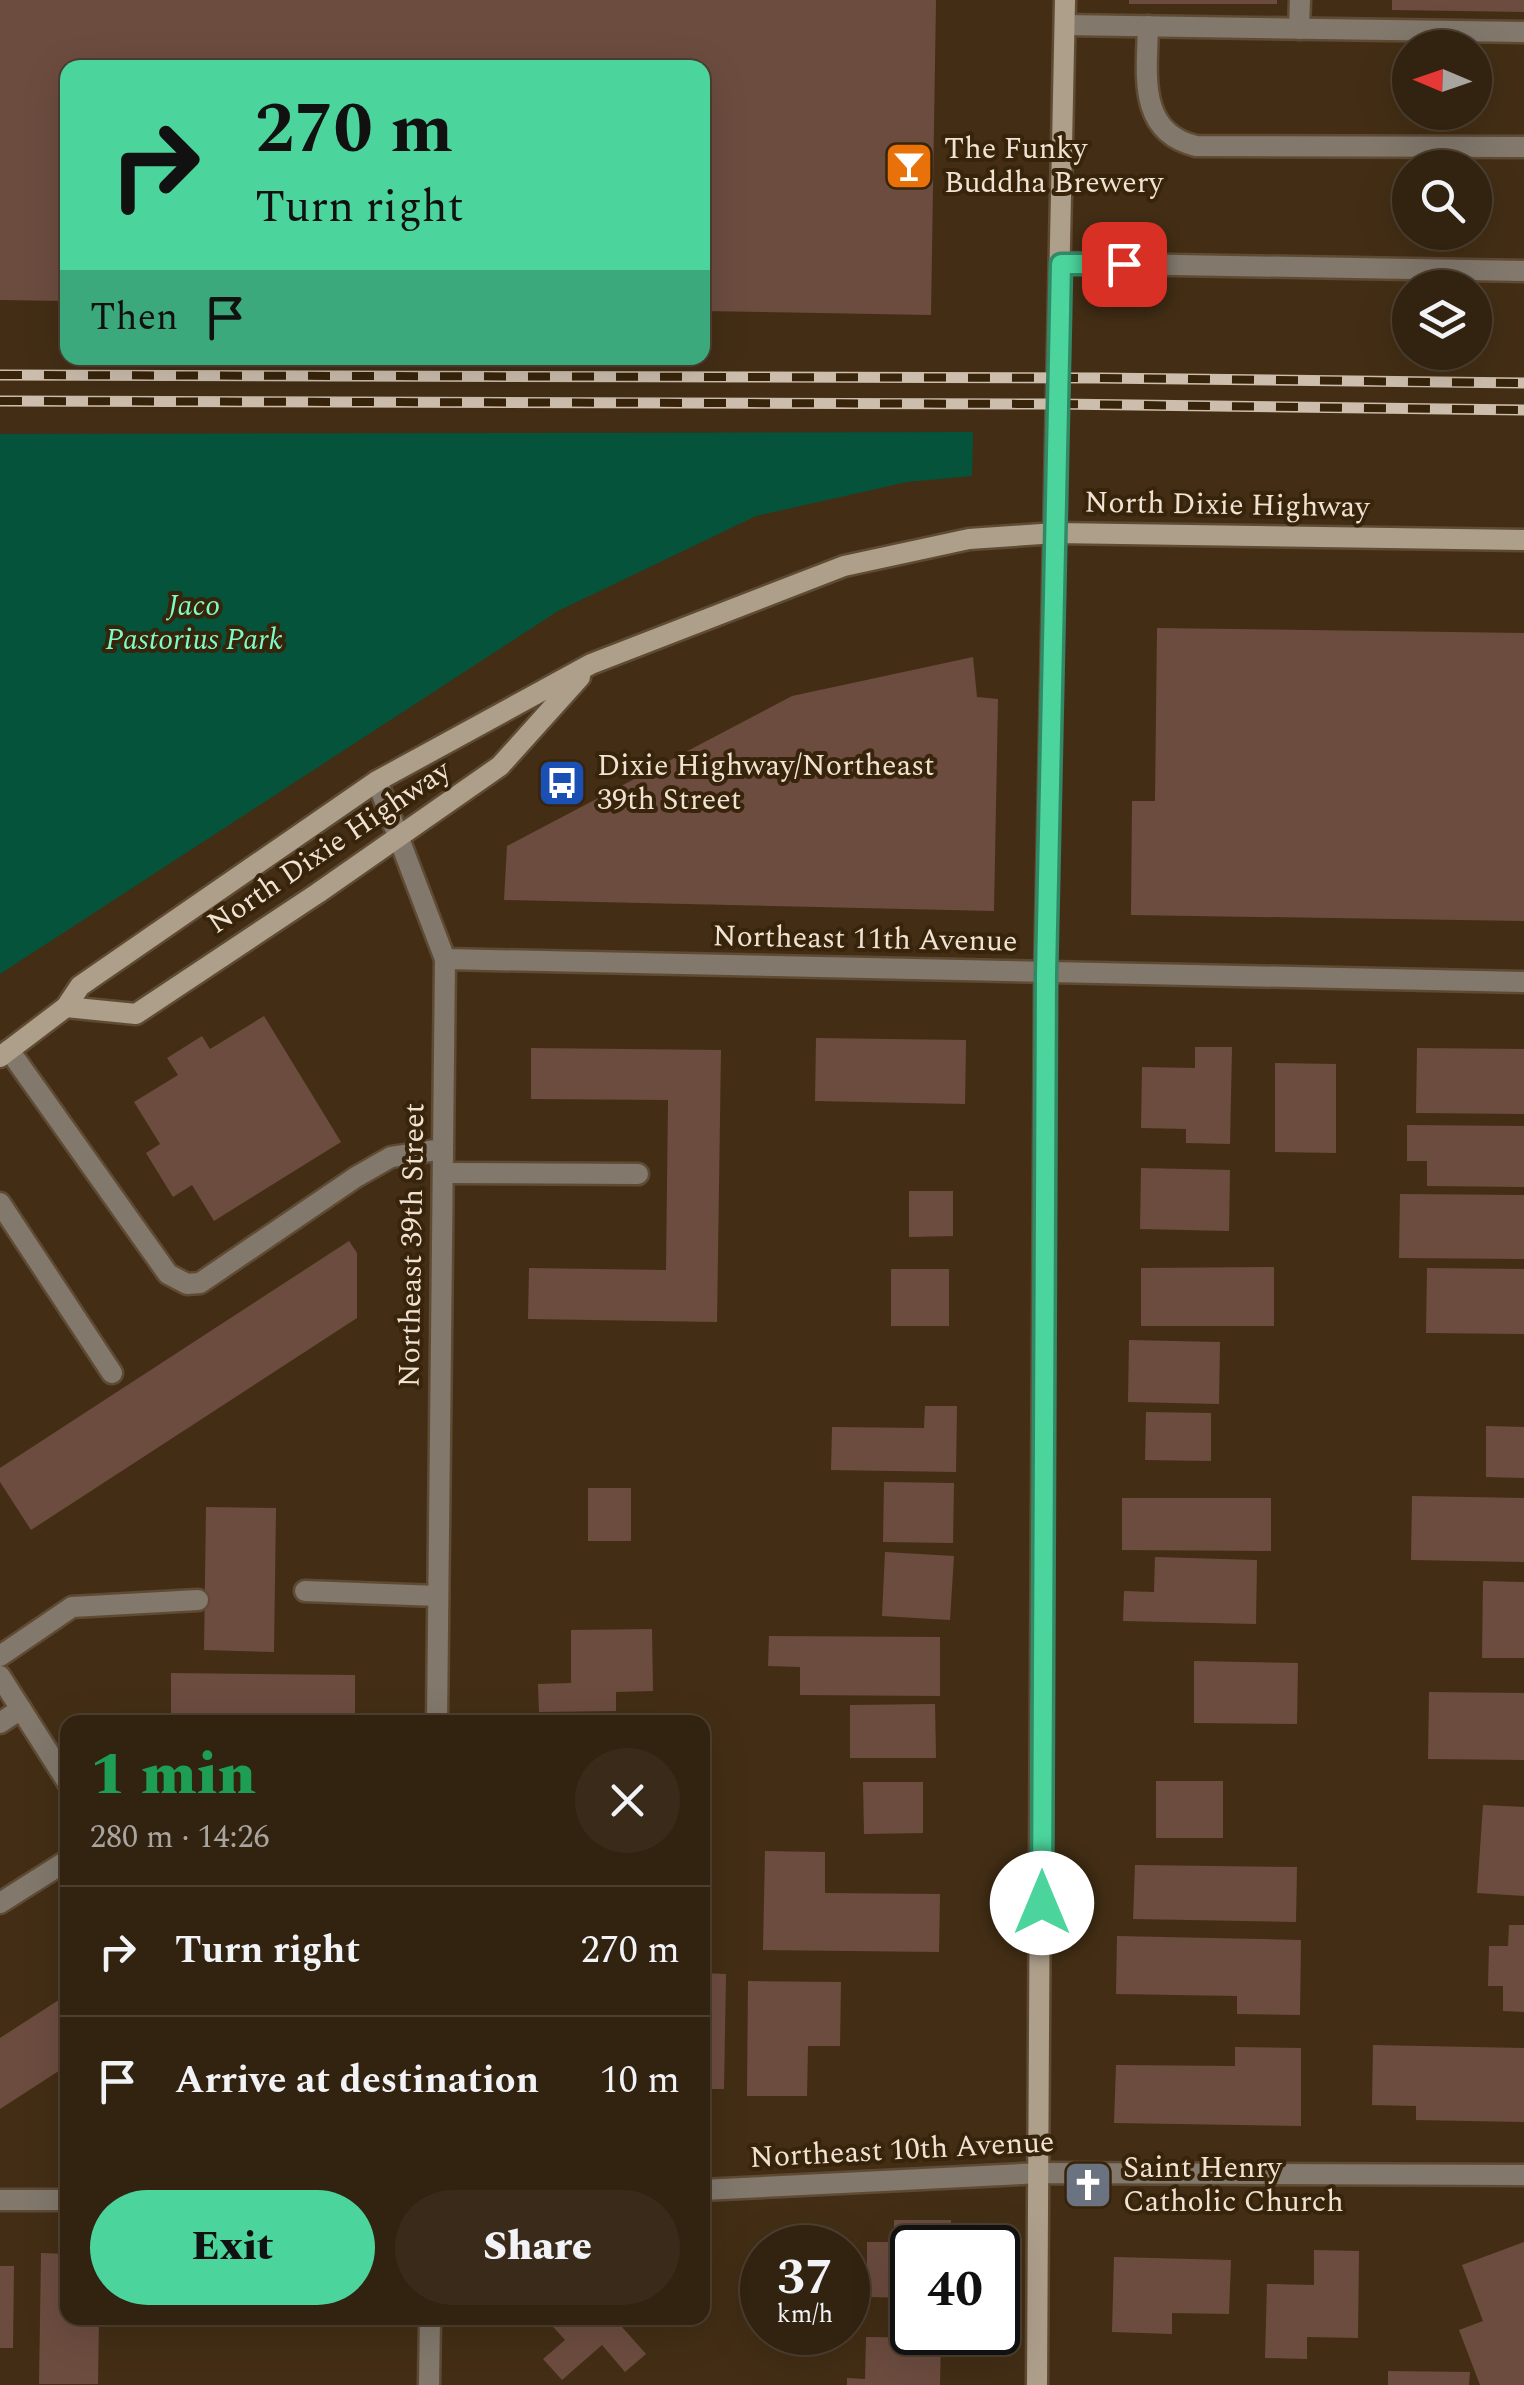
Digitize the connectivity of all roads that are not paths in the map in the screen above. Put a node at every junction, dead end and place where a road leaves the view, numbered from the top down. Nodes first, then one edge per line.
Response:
1 (1065, 0) edge
2 (1300, 0) edge
3 (1064, 24) junction
4 (1148, 26) junction
5 (1299, 28) junction
6 (1524, 32) edge
7 (1524, 147) edge
8 (1061, 264) junction
9 (1524, 271) edge
10 (1056, 533) junction
11 (1524, 540) edge
12 (591, 664) junction
13 (377, 781) junction
14 (398, 836) junction
15 (445, 959) junction
16 (1046, 974) junction
17 (1524, 982) edge
18 (66, 1007) junction
19 (5, 1054) edge
20 (443, 1149) junction
21 (443, 1173) junction
22 (638, 1174) dead end
23 (0, 1202) edge
24 (112, 1373) dead end
25 (305, 1592) dead end
26 (438, 1596) junction
27 (198, 1600) dead end
28 (0, 1656) edge
29 (0, 1676) edge
30 (21, 1709) junction
31 (437, 1715) edge
32 (0, 1723) edge
33 (60, 1770) edge
34 (60, 1865) edge
35 (0, 1902) edge
36 (1041, 2173) junction
37 (1524, 2176) edge
38 (710, 2190) edge
39 (0, 2200) edge
40 (60, 2200) edge
41 (430, 2325) edge
42 (429, 2385) edge
43 (1037, 2385) edge

1 - 3 street
2 - 5 street
3 - 4 street
3 - 8 street
4 - 5 street
4 - 7 street
5 - 6 street
8 - 9 street
8 - 10 street
10 - 11 street, North Dixie Highway
10 - 12 street, North Dixie Highway
10 - 16 street
12 - 13 street, North Dixie Highway
12 - 14 street, North Dixie Highway
13 - 14 street, Northeast 39th Street
13 - 18 street, North Dixie Highway
14 - 15 street, Northeast 39th Street
14 - 18 street, North Dixie Highway
15 - 16 street, Northeast 11th Avenue
15 - 20 street, Northeast 39th Street
16 - 17 street, Northeast 11th Avenue
16 - 36 street
18 - 19 street, North Dixie Highway
19 - 20 street
20 - 21 street, Northeast 39th Street
21 - 22 street
21 - 26 street, Northeast 39th Street
23 - 24 street
25 - 26 street
26 - 31 street, Northeast 39th Street
27 - 28 street
29 - 30 street
30 - 32 street
30 - 33 street
34 - 35 street
36 - 37 street, Northeast 10th Avenue
36 - 38 street, Northeast 10th Avenue
36 - 43 street
39 - 40 street
41 - 42 street

